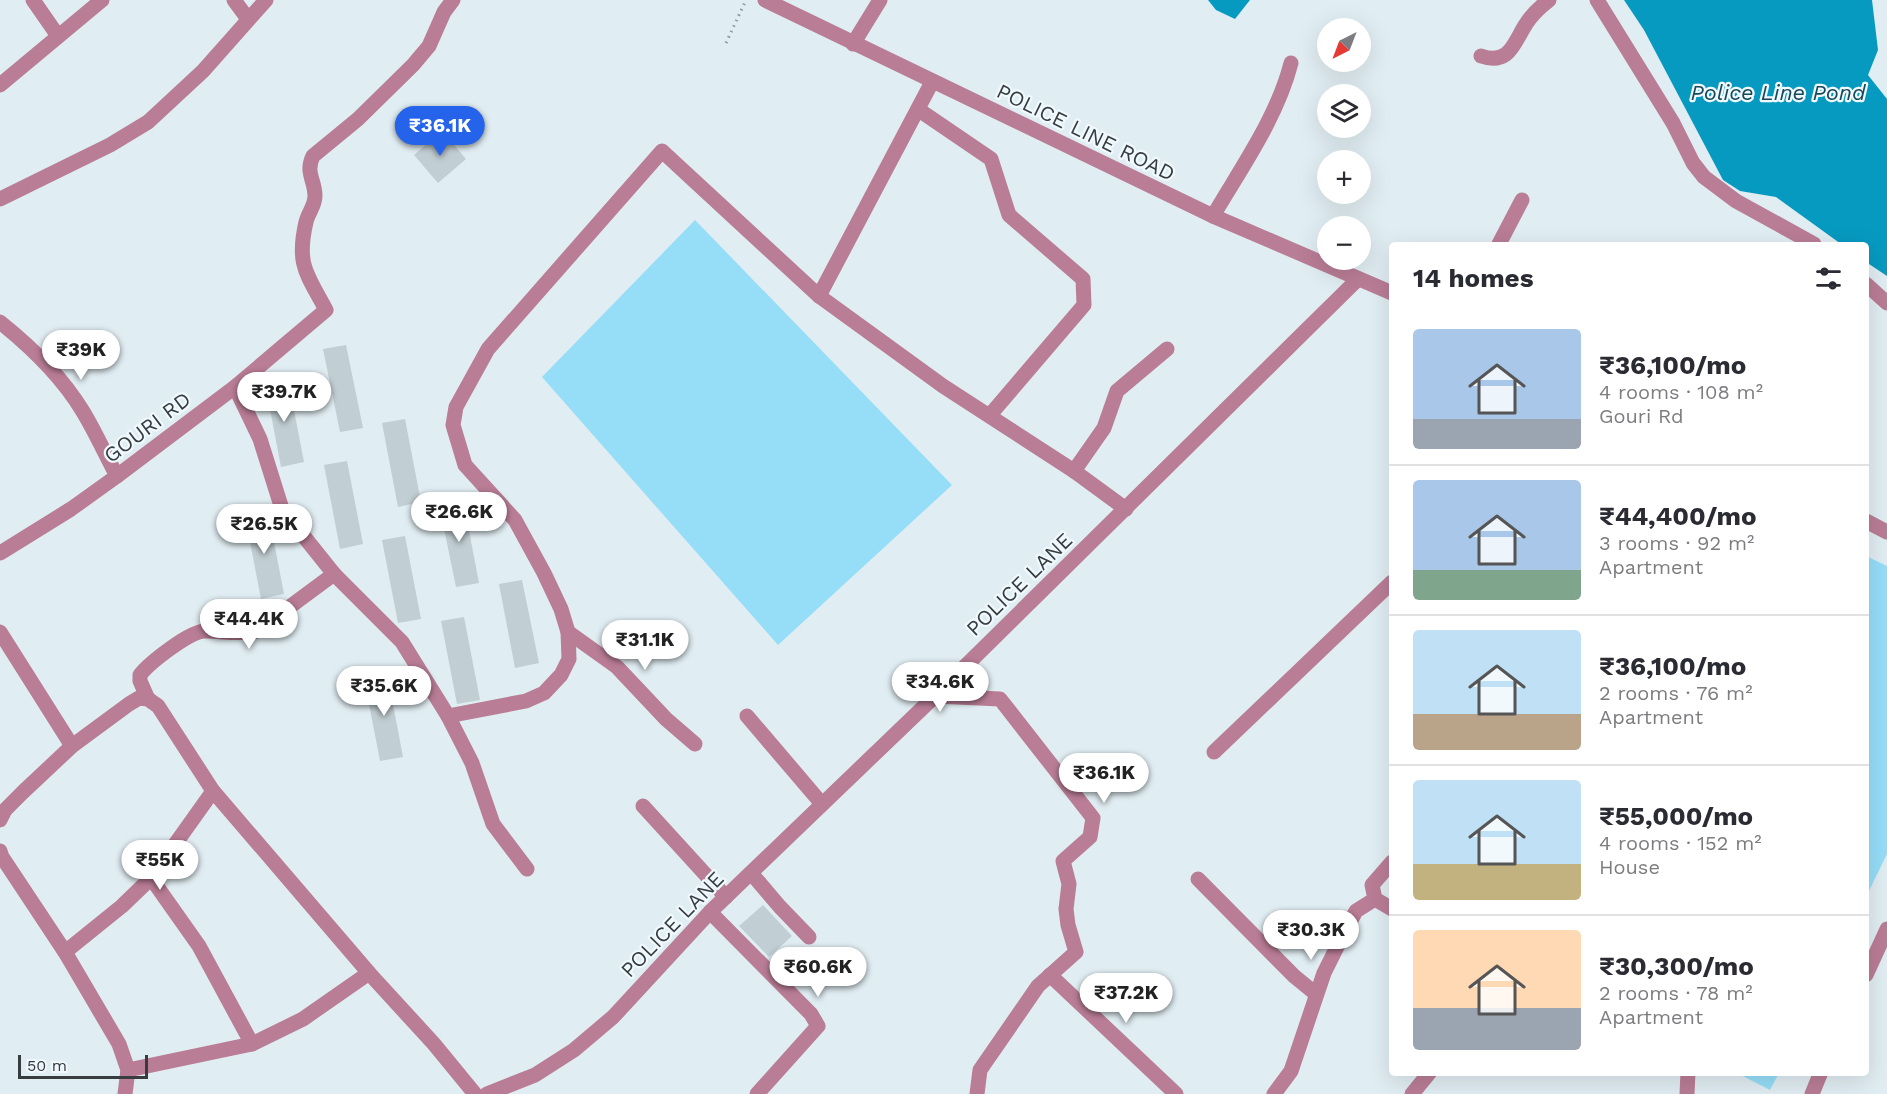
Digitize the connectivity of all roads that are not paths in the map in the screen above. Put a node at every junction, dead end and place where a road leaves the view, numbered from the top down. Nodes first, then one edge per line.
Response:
1 (33, 0) edge
2 (102, 0) edge
3 (234, 0) edge
4 (266, 0) edge
5 (453, 0) edge
6 (765, 0) edge
7 (880, 0) edge
8 (1549, 0) edge
9 (1597, 0) edge
10 (248, 19) junction
11 (58, 36) junction
12 (853, 44) junction
13 (1482, 56) dead end
14 (1291, 63) dead end
15 (932, 82) junction
16 (0, 85) edge
17 (919, 110) junction
18 (0, 199) edge
19 (1522, 200) dead end
20 (1213, 216) junction
21 (1500, 242) edge
22 (1811, 242) edge
23 (1358, 279) junction
24 (1869, 287) edge
25 (1389, 292) edge
26 (819, 296) junction
27 (1887, 303) edge
28 (3, 330) edge
29 (1167, 349) dead end
30 (235, 387) junction
31 (990, 415) junction
32 (1074, 471) junction
33 (117, 476) junction
34 (1126, 509) junction
35 (1869, 523) edge
36 (1887, 532) edge
37 (0, 553) edge
38 (334, 574) junction
39 (1389, 585) edge
40 (0, 632) edge
41 (568, 632) junction
42 (934, 696) junction
43 (148, 699) junction
44 (447, 716) junction
45 (747, 716) dead end
46 (695, 744) dead end
47 (72, 746) junction
48 (1214, 752) dead end
49 (213, 791) junction
50 (822, 804) junction
51 (643, 806) dead end
52 (0, 820) edge
53 (0, 851) edge
54 (1389, 865) edge
55 (527, 869) dead end
56 (750, 873) junction
57 (151, 878) junction
58 (1198, 879) dead end
59 (726, 897) junction
60 (1375, 899) junction
61 (1389, 907) edge
62 (710, 912) junction
63 (1887, 929) edge
64 (809, 937) dead end
65 (65, 952) junction
66 (1869, 968) edge
67 (369, 973) junction
68 (1050, 975) junction
69 (1316, 993) junction
70 (252, 1044) junction
71 (128, 1070) junction
72 (1427, 1076) edge
73 (1688, 1076) edge
74 (1819, 1076) edge
75 (125, 1094) edge
76 (475, 1094) edge
77 (487, 1094) edge
78 (757, 1094) edge
79 (977, 1094) edge
80 (1176, 1094) edge
81 (1274, 1094) edge
82 (1412, 1094) edge
83 (1687, 1094) edge
84 (1812, 1094) edge

1 - 11 street
2 - 11 street
3 - 10 street
4 - 10 street
5 - 30 street, GOURI RD
6 - 12 street, POLICE LINE ROAD
7 - 12 street
8 - 13 street
9 - 22 street
10 - 18 street
11 - 16 street
12 - 15 street, POLICE LINE ROAD
14 - 20 street
15 - 17 street
15 - 20 street, POLICE LINE ROAD
17 - 26 street
17 - 31 street
19 - 21 street
20 - 23 street, POLICE LINE ROAD
23 - 25 street, POLICE LINE ROAD
23 - 34 street, POLICE LANE
24 - 27 street
26 - 31 street
26 - 41 street
28 - 33 street
29 - 32 street
30 - 33 street, GOURI RD
30 - 38 street
31 - 32 street
32 - 34 street
33 - 37 street, GOURI RD
34 - 42 street, POLICE LANE
35 - 36 street
38 - 43 street
38 - 44 street
39 - 48 street
40 - 47 street
41 - 44 street
41 - 46 street
42 - 50 street, POLICE LANE
42 - 68 street
43 - 47 street
43 - 49 street
44 - 55 street
45 - 50 street
47 - 52 street
49 - 57 street
49 - 67 street
50 - 56 street, POLICE LANE
51 - 59 street
53 - 65 street
54 - 60 street
56 - 59 street, POLICE LANE
56 - 64 street
57 - 65 street
57 - 70 street
58 - 69 street
59 - 62 street, POLICE LANE
60 - 61 street
60 - 69 street
62 - 77 street, POLICE LANE
62 - 78 street
63 - 66 street
65 - 71 street
67 - 70 street
67 - 76 street
68 - 79 street
68 - 80 street
69 - 81 street
70 - 71 street
71 - 75 street
72 - 82 street
73 - 83 street
74 - 84 street

